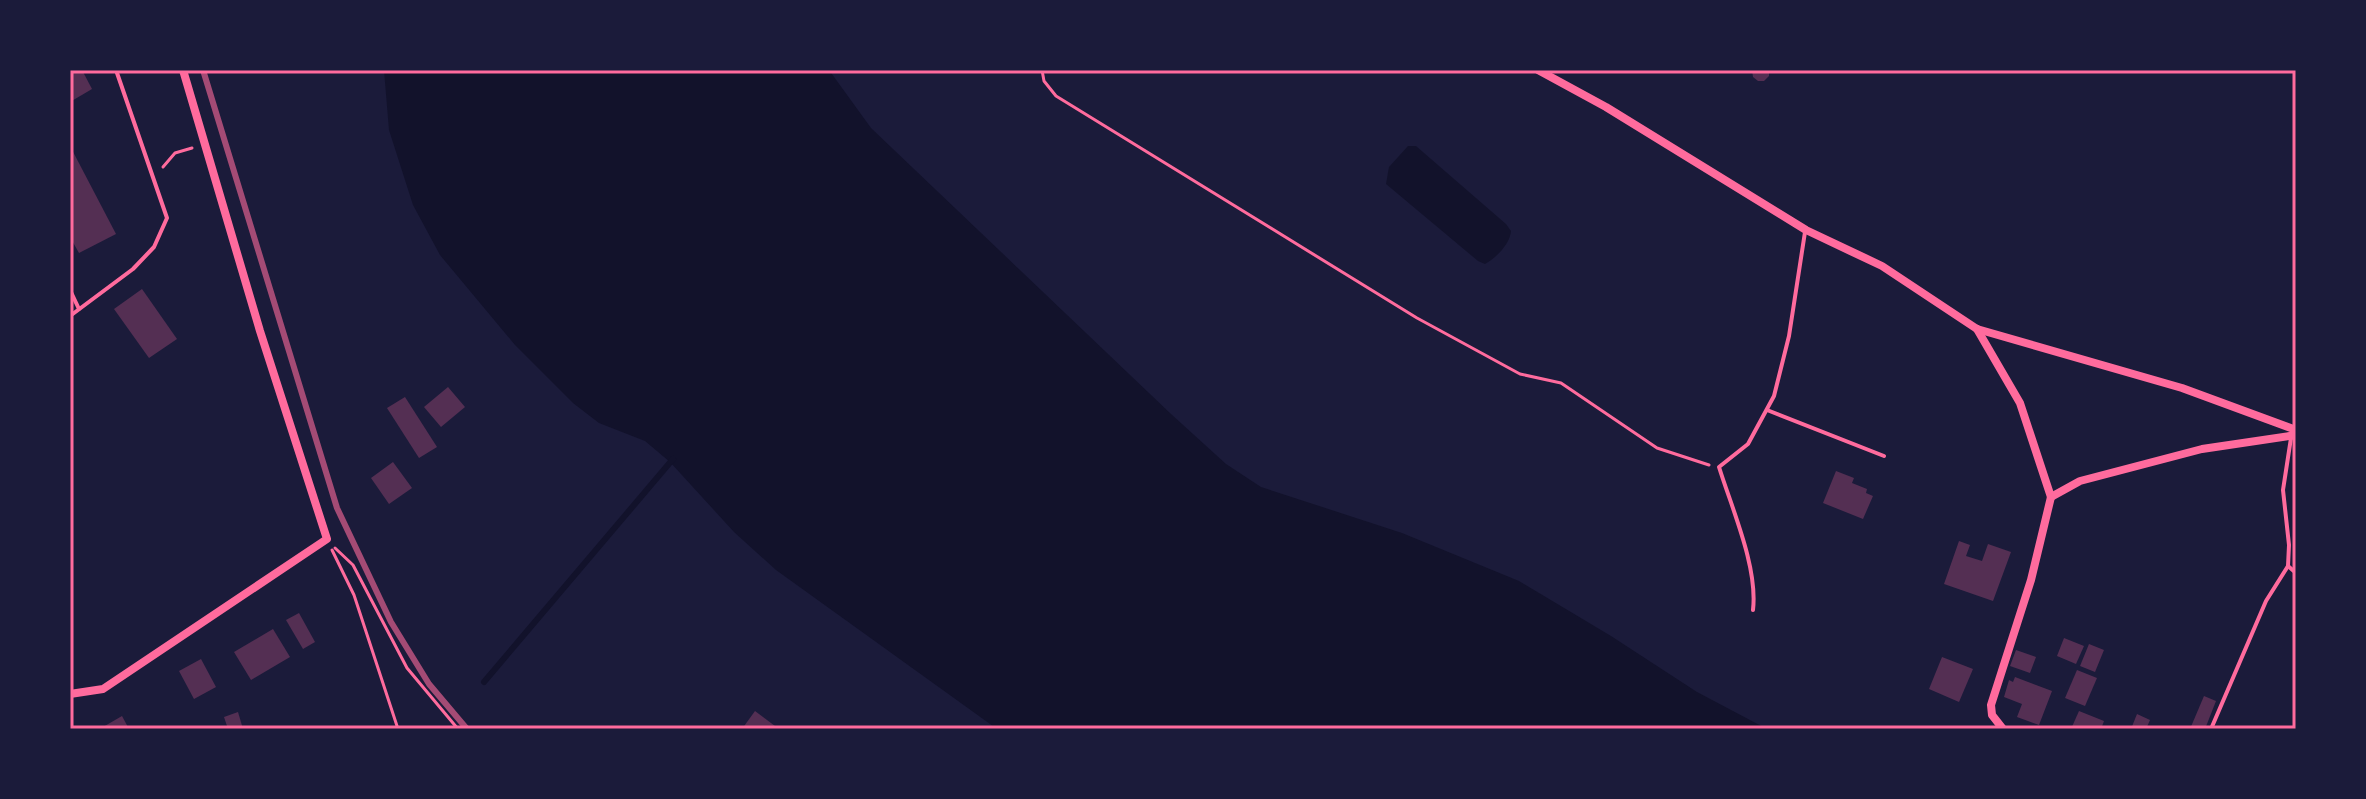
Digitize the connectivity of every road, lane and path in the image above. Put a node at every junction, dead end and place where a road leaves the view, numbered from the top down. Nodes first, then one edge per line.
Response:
1 (116, 70) edge
2 (183, 70) edge
3 (1042, 70) edge
4 (1538, 70) edge
5 (192, 148) dead end
6 (169, 158) dead end
7 (1806, 230) junction
8 (70, 290) edge
9 (79, 309) junction
10 (70, 316) edge
11 (1977, 329) junction
12 (1767, 410) junction
13 (2295, 434) edge
14 (1884, 456) dead end
15 (1719, 467) junction
16 (2051, 497) junction
17 (327, 539) junction
18 (2288, 566) junction
19 (2296, 573) edge
20 (1753, 610) dead end
21 (70, 694) edge
22 (398, 729) edge
23 (458, 729) edge
24 (2003, 729) edge
25 (2211, 729) edge

1 - 9 lane
2 - 17 street
3 - 15 path
4 - 7 street
5 - 6 path
7 - 11 street
7 - 12 lane
8 - 9 lane
9 - 10 lane
11 - 13 street
11 - 16 street
12 - 14 lane
12 - 15 lane
13 - 16 street
13 - 18 lane
15 - 20 lane
16 - 24 street
17 - 21 street
17 - 22 path
17 - 23 path
18 - 19 lane
18 - 25 lane

